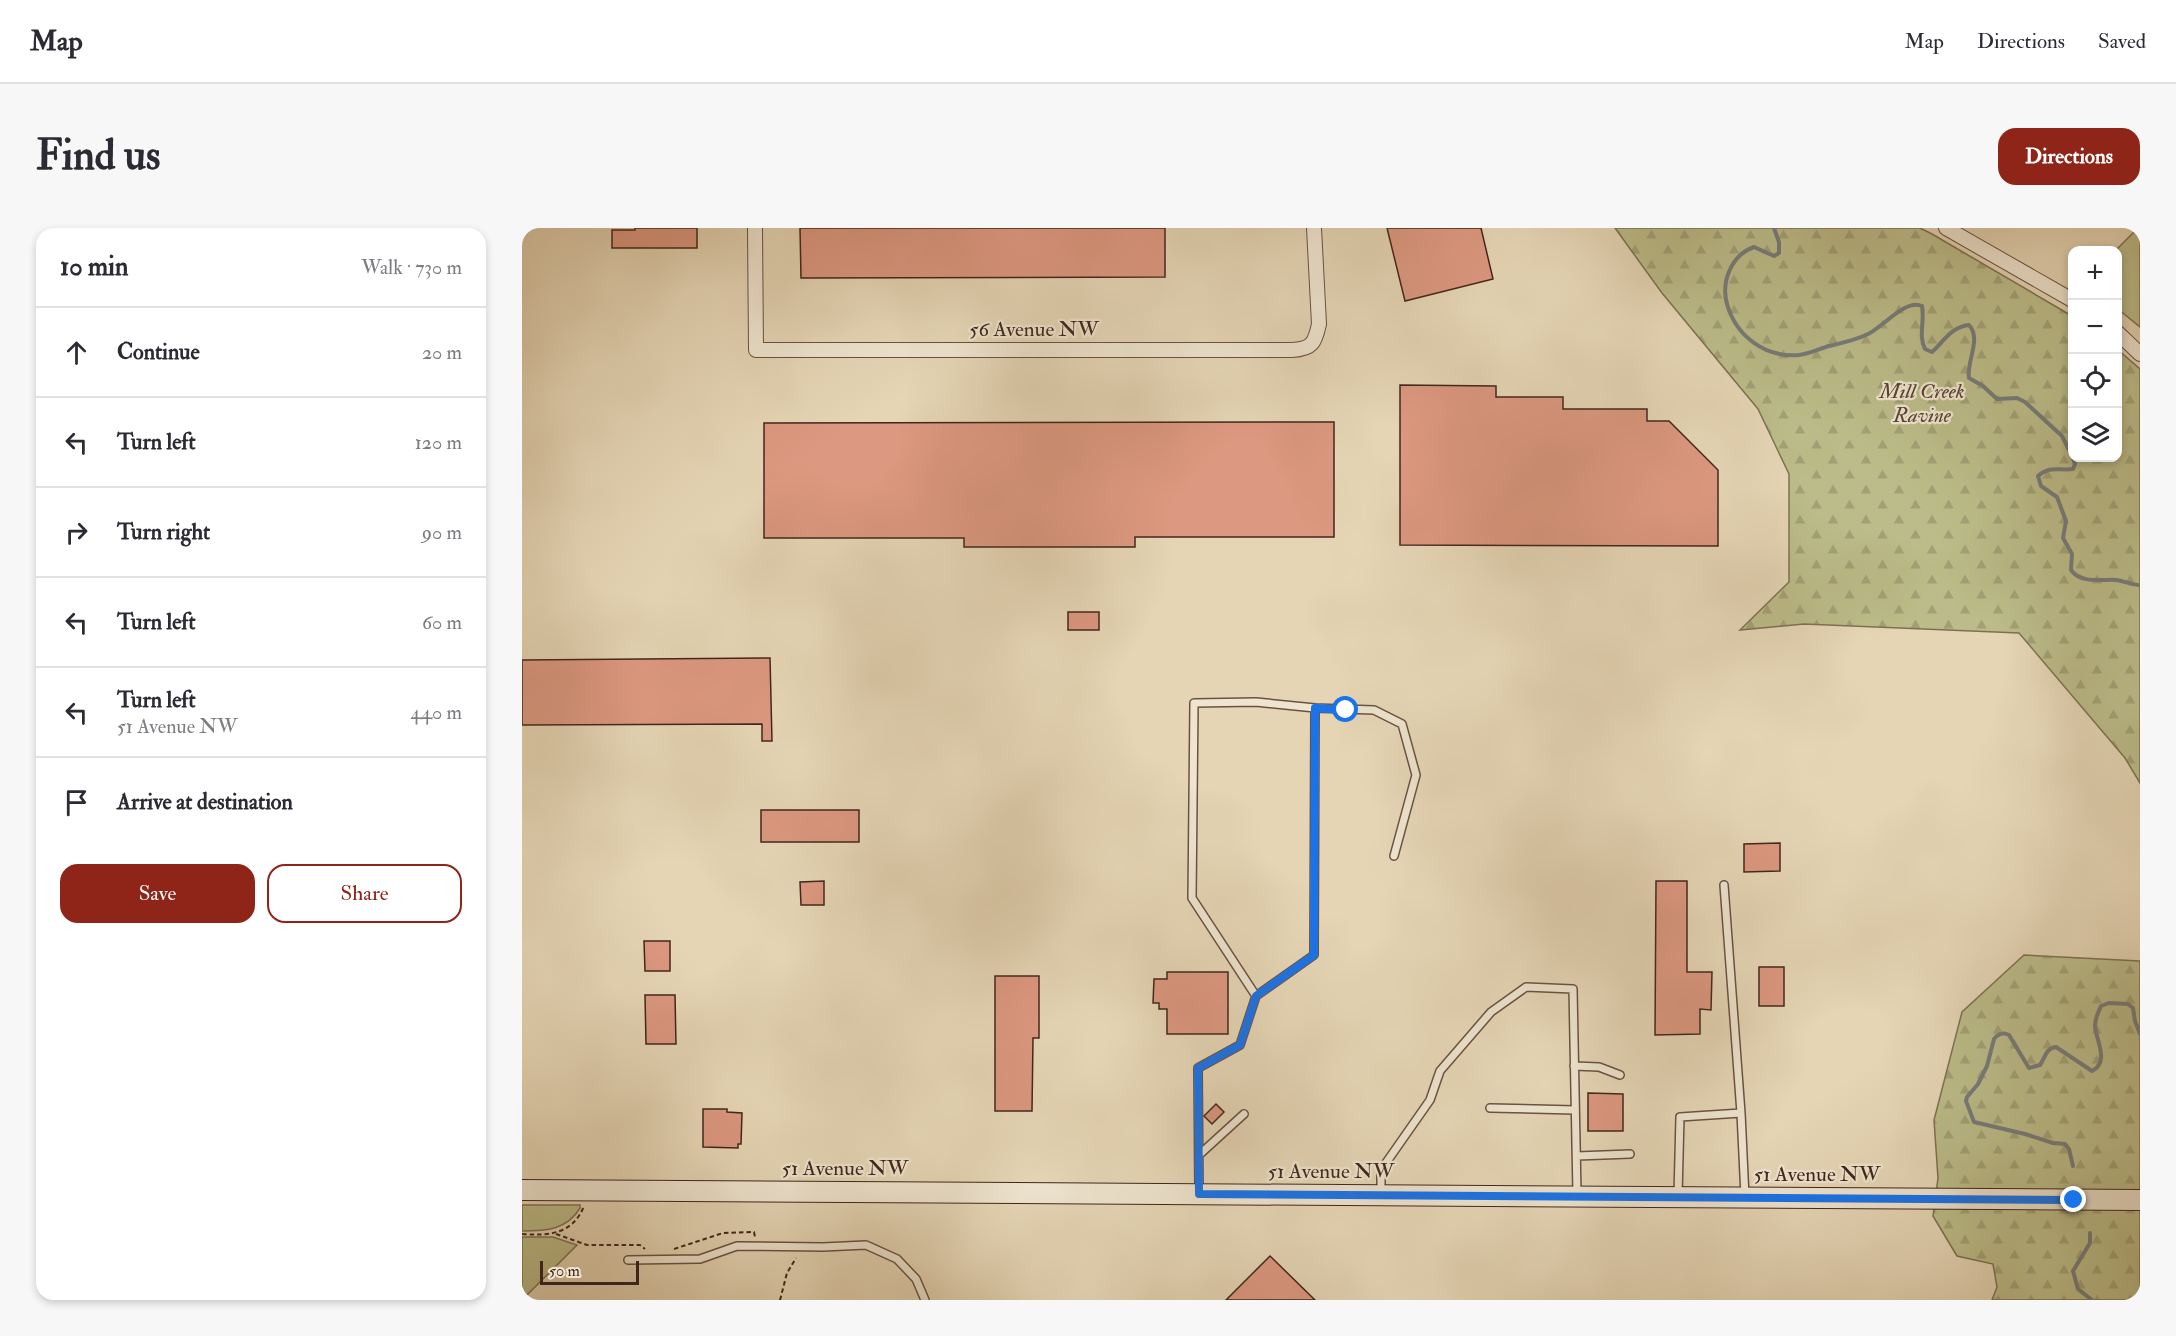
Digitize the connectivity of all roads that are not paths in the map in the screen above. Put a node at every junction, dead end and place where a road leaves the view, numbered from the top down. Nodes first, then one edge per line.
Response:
1 (755, 228) edge
2 (1314, 228) edge
3 (1946, 228) edge
4 (2068, 297) edge
5 (2122, 337) edge
6 (2140, 354) edge
7 (1315, 708) junction
8 (1394, 856) dead end
9 (1724, 885) dead end
10 (1256, 996) junction
11 (1574, 1066) junction
12 (1620, 1075) dead end
13 (1490, 1108) dead end
14 (1575, 1110) junction
15 (1741, 1113) junction
16 (1244, 1114) dead end
17 (1630, 1154) dead end
18 (1199, 1155) junction
19 (1576, 1156) junction
20 (522, 1190) edge
21 (1199, 1194) junction
22 (1382, 1195) junction
23 (1578, 1197) junction
24 (1678, 1197) junction
25 (1745, 1198) junction
26 (2140, 1200) edge
27 (628, 1260) dead end
28 (925, 1300) edge

1 - 2 street, 56 Avenue NW
3 - 4 street
5 - 6 street
7 - 8 lane
7 - 10 lane
7 - 10 lane
9 - 15 lane
10 - 18 lane
11 - 12 lane
11 - 14 lane
11 - 22 lane
13 - 14 lane
14 - 19 lane
15 - 24 lane
15 - 25 lane
16 - 18 lane
17 - 19 lane
18 - 21 lane
19 - 23 lane
20 - 21 street, 51 Avenue NW
21 - 22 street, 51 Avenue NW
22 - 23 street, 51 Avenue NW
23 - 24 street, 51 Avenue NW
24 - 25 street, 51 Avenue NW
25 - 26 street, 51 Avenue NW
27 - 28 lane

